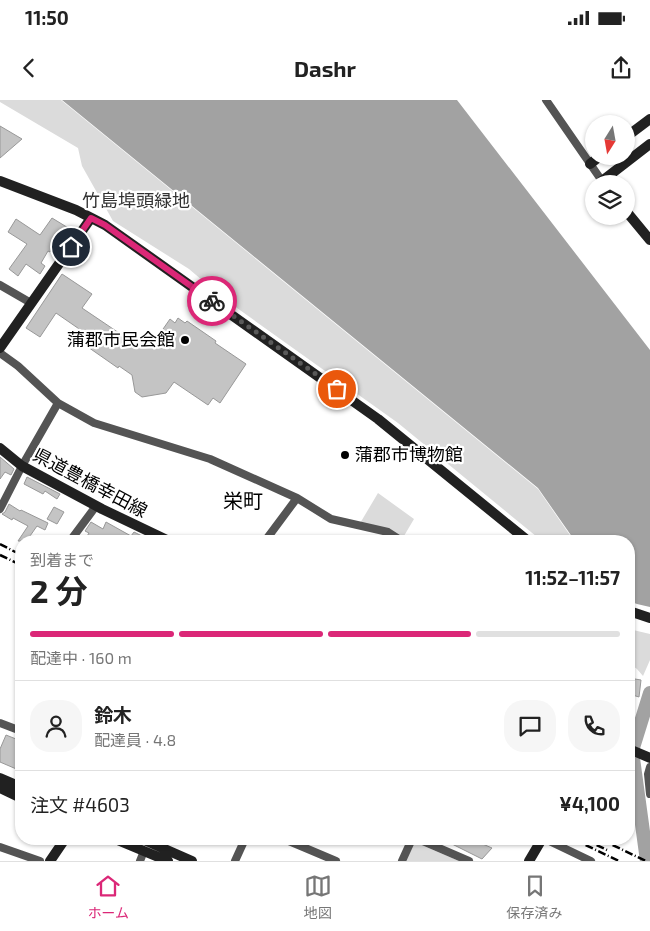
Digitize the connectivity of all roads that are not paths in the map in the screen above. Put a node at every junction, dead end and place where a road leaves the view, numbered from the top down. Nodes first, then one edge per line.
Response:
1 (546, 100) edge
2 (650, 119) edge
3 (635, 130) edge
4 (650, 144) edge
5 (585, 157) edge
6 (613, 175) edge
7 (0, 181) edge
8 (91, 218) junction
9 (635, 222) edge
10 (650, 240) edge
11 (0, 285) edge
12 (31, 303) junction
13 (0, 348) edge
14 (0, 353) edge
15 (58, 403) junction
16 (0, 448) edge
17 (22, 466) junction
18 (297, 498) junction
19 (96, 506) junction
20 (0, 509) edge
21 (74, 535) edge
22 (156, 535) edge
23 (269, 535) edge
24 (393, 535) edge
25 (517, 535) edge
26 (635, 613) edge
27 (650, 618) edge
28 (0, 723) edge
29 (15, 729) edge
30 (635, 752) edge
31 (648, 757) edge
32 (650, 767) edge
33 (0, 778) edge
34 (15, 784) edge
35 (0, 788) edge
36 (650, 794) edge
37 (15, 795) edge
38 (61, 845) edge
39 (125, 845) edge
40 (156, 845) edge
41 (242, 845) edge
42 (298, 845) edge
43 (409, 845) edge
44 (432, 845) edge
45 (539, 845) edge
46 (556, 845) edge
47 (0, 847) edge
48 (142, 856) edge
49 (40, 861) edge
50 (50, 861) edge
51 (168, 861) edge
52 (192, 861) edge
53 (235, 861) edge
54 (336, 861) edge
55 (402, 861) edge
56 (469, 861) edge
57 (529, 861) edge
58 (591, 861) edge

1 - 5 street
2 - 3 street
4 - 6 street
7 - 8 street
8 - 12 street
8 - 25 street
9 - 10 street
11 - 12 street
12 - 13 street
14 - 15 street
15 - 17 street
15 - 18 street
16 - 17 street, 県道豊橋幸田線
17 - 19 street, 県道豊橋幸田線
17 - 20 street
18 - 23 street
18 - 24 street
19 - 21 street
19 - 22 street, 県道豊橋幸田線
26 - 27 street
28 - 29 street
30 - 31 street
32 - 36 street
33 - 34 street
35 - 37 street
38 - 50 street
39 - 48 street
40 - 52 street
41 - 53 street
42 - 54 street
43 - 55 street
44 - 56 street
45 - 57 street
46 - 58 street
47 - 49 street
48 - 51 street

